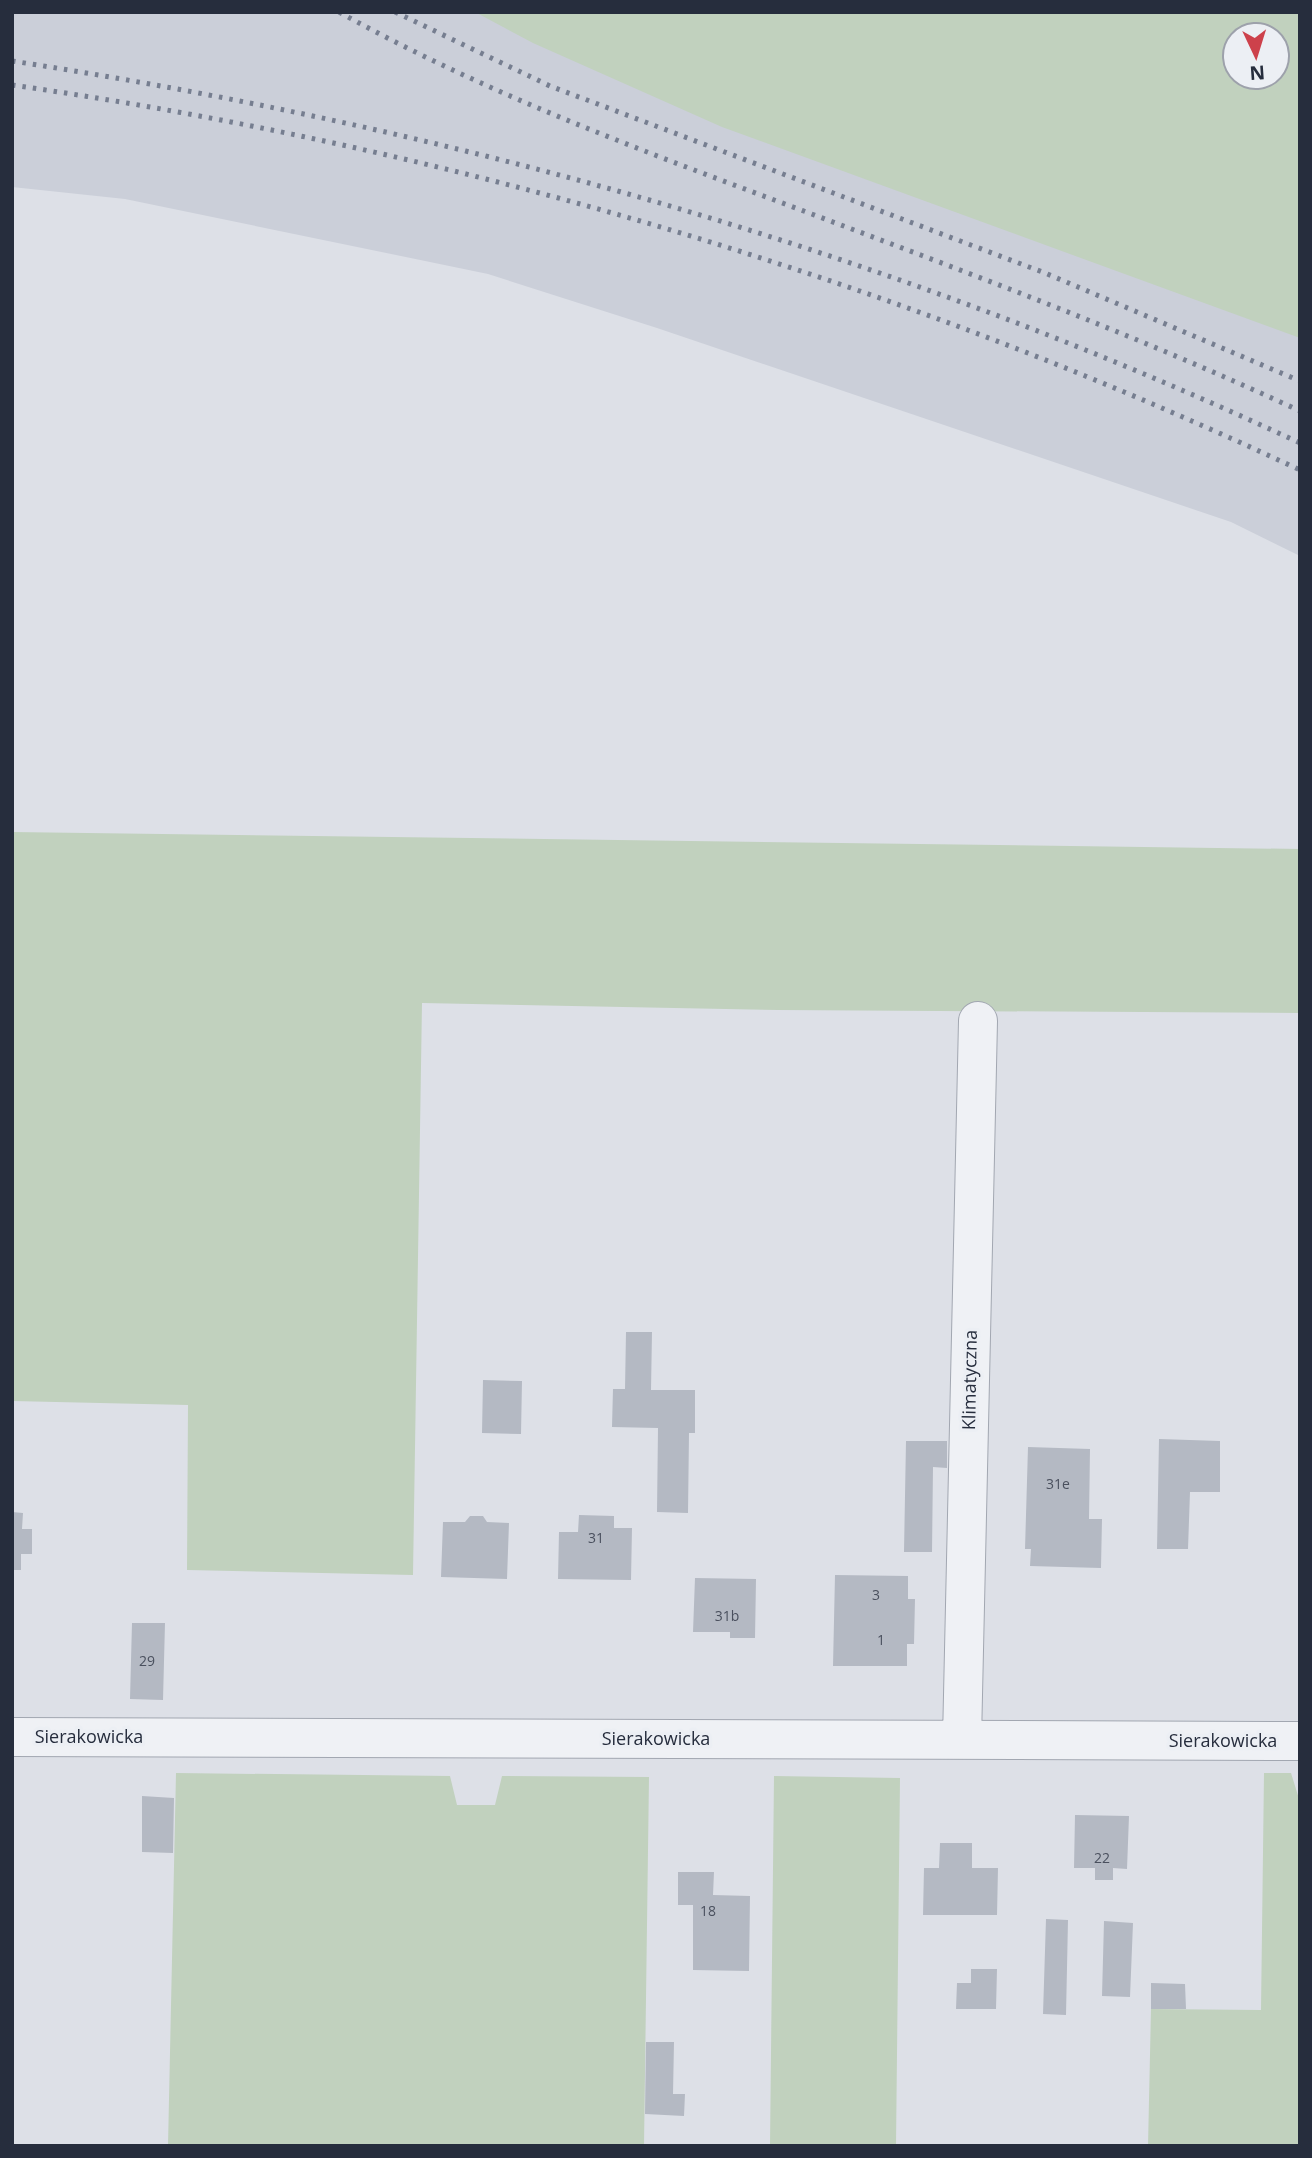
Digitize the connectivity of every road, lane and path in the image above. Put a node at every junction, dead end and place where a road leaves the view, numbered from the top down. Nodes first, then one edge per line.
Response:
1 (978, 1021) dead end
2 (12, 1737) edge
3 (962, 1740) junction
4 (1300, 1741) edge

1 - 3 street, Klimatyczna
2 - 3 street, Sierakowicka
3 - 4 street, Sierakowicka

